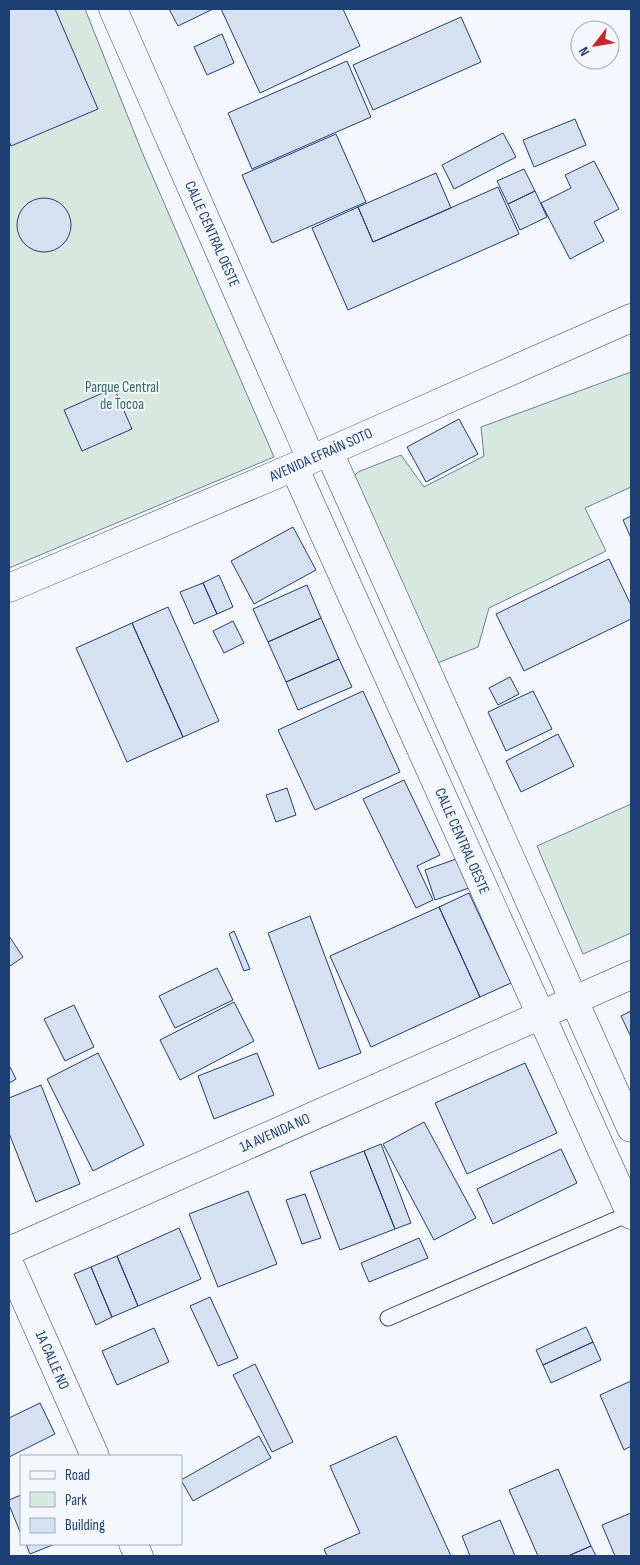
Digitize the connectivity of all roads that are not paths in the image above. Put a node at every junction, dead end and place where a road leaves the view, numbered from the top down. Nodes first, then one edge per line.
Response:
1 (113, 9) edge
2 (631, 318) edge
3 (311, 459) junction
4 (9, 588) edge
5 (631, 975) edge
6 (574, 1000) junction
7 (540, 1014) junction
8 (631, 1128) edge
9 (631, 1214) edge
10 (9, 1251) edge
11 (9, 1263) edge
12 (388, 1318) dead end
13 (95, 1455) edge

1 - 3 street, CALLE CENTRAL OESTE
2 - 3 street, AVENIDA EFRAÍN SOTO
3 - 4 street, AVENIDA EFRAÍN SOTO
3 - 6 street
3 - 7 street, CALLE CENTRAL OESTE
5 - 6 street, 1A AVENIDA NO
6 - 7 street, 1A AVENIDA NO
6 - 8 street
7 - 9 street, CALLE CENTRAL OESTE
7 - 10 street, 1A AVENIDA NO
9 - 12 lane
11 - 13 street, 1A CALLE NO

